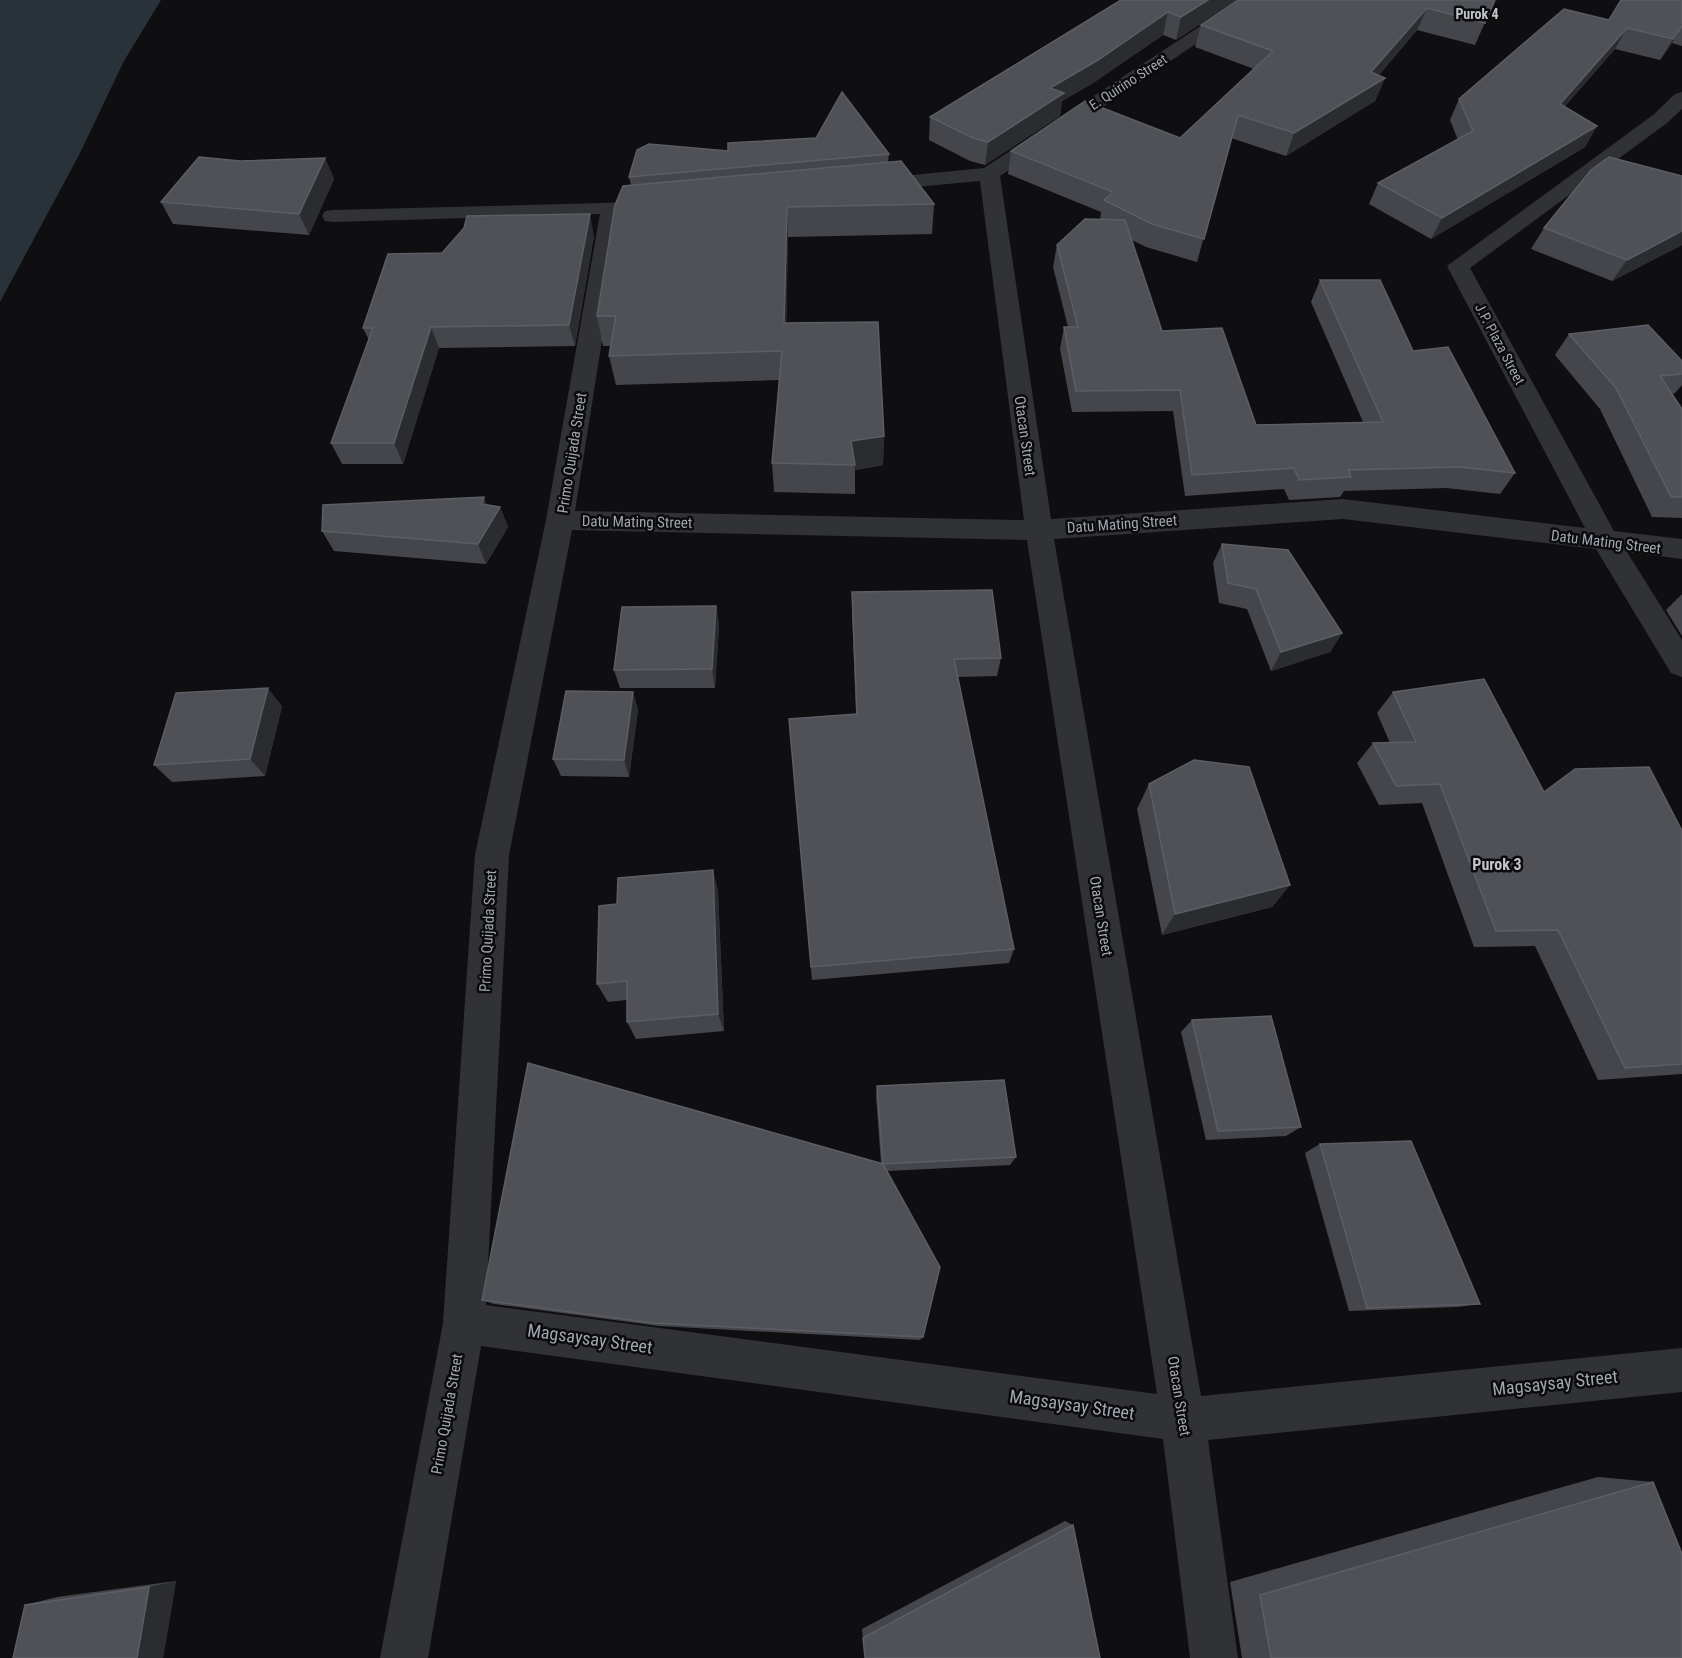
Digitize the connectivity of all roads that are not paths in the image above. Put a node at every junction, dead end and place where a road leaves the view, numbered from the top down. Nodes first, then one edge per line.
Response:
1 (1252, 0) edge
2 (1682, 98) edge
3 (989, 174) junction
4 (847, 187) edge
5 (646, 206) edge
6 (612, 208) junction
7 (333, 216) dead end
8 (560, 520) junction
9 (1039, 530) junction
10 (1606, 542) junction
11 (1682, 549) edge
12 (1682, 665) edge
13 (464, 1323) junction
14 (1682, 1370) edge
15 (1183, 1420) junction
16 (404, 1658) edge
17 (1214, 1658) edge

1 - 3 street, E. Quirino Street
2 - 10 street, J.P. Plaza Street
3 - 4 street, E. Quirino Street
3 - 9 street, Otacan Street
5 - 6 street
6 - 7 street
6 - 8 street, Primo Quijada Street
8 - 9 street, Datu Mating Street
8 - 13 street, Primo Quijada Street
9 - 10 street, Datu Mating Street
9 - 15 street, Otacan Street
10 - 11 street, Datu Mating Street
10 - 12 street, J.P. Plaza Street
13 - 15 street, Magsaysay Street
13 - 16 street, Primo Quijada Street
14 - 15 street, Magsaysay Street
15 - 17 street, Otacan Street

